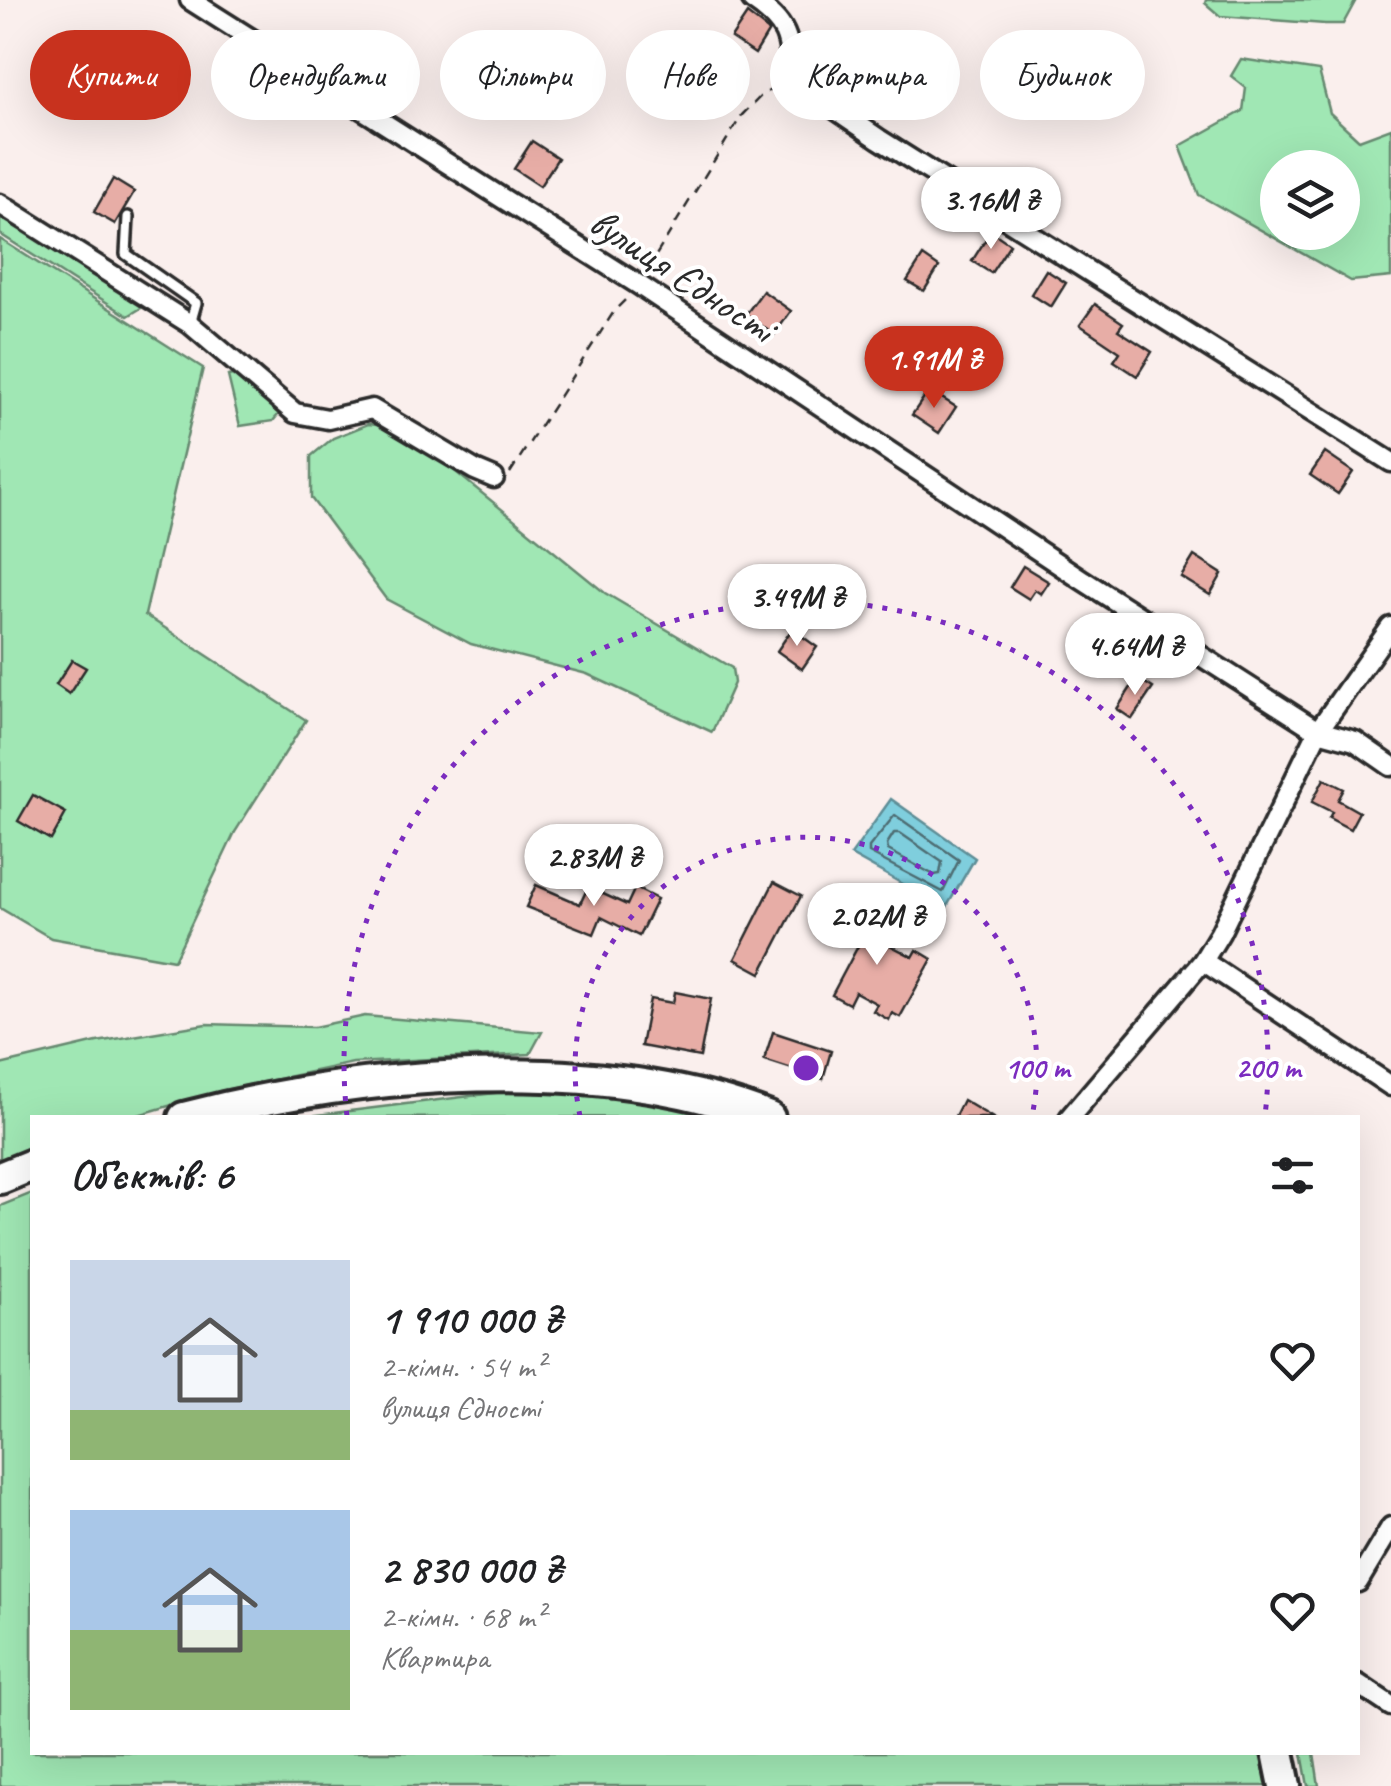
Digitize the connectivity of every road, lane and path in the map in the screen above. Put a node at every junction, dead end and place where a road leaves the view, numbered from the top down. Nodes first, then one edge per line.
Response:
1 (190, 0) edge
2 (752, 0) edge
3 (784, 30) edge
4 (770, 91) edge
5 (852, 120) edge
6 (0, 204) edge
7 (128, 217) dead end
8 (639, 285) junction
9 (190, 324) junction
10 (1391, 462) edge
11 (494, 478) joint
12 (1391, 627) edge
13 (1318, 731) junction
14 (1391, 766) edge
15 (1203, 962) junction
16 (1391, 1086) edge
17 (197, 1115) edge
18 (762, 1115) edge
19 (1072, 1115) edge
20 (30, 1166) edge
21 (0, 1178) edge
22 (1391, 1527) edge
23 (1360, 1579) edge
24 (1360, 1685) edge
25 (1391, 1706) edge
26 (1279, 1755) edge
27 (1285, 1786) edge

1 - 8 street, вулиця Єдності
2 - 3 street
4 - 8 path
5 - 10 street
6 - 9 street
7 - 9 lane
8 - 11 path
8 - 13 street, вулиця Єдності
9 - 11 street
12 - 13 street
13 - 14 street, вулиця Єдності
13 - 15 street
15 - 16 street
15 - 19 street
17 - 18 main road
20 - 21 main road
22 - 23 street
24 - 25 street
26 - 27 main road

